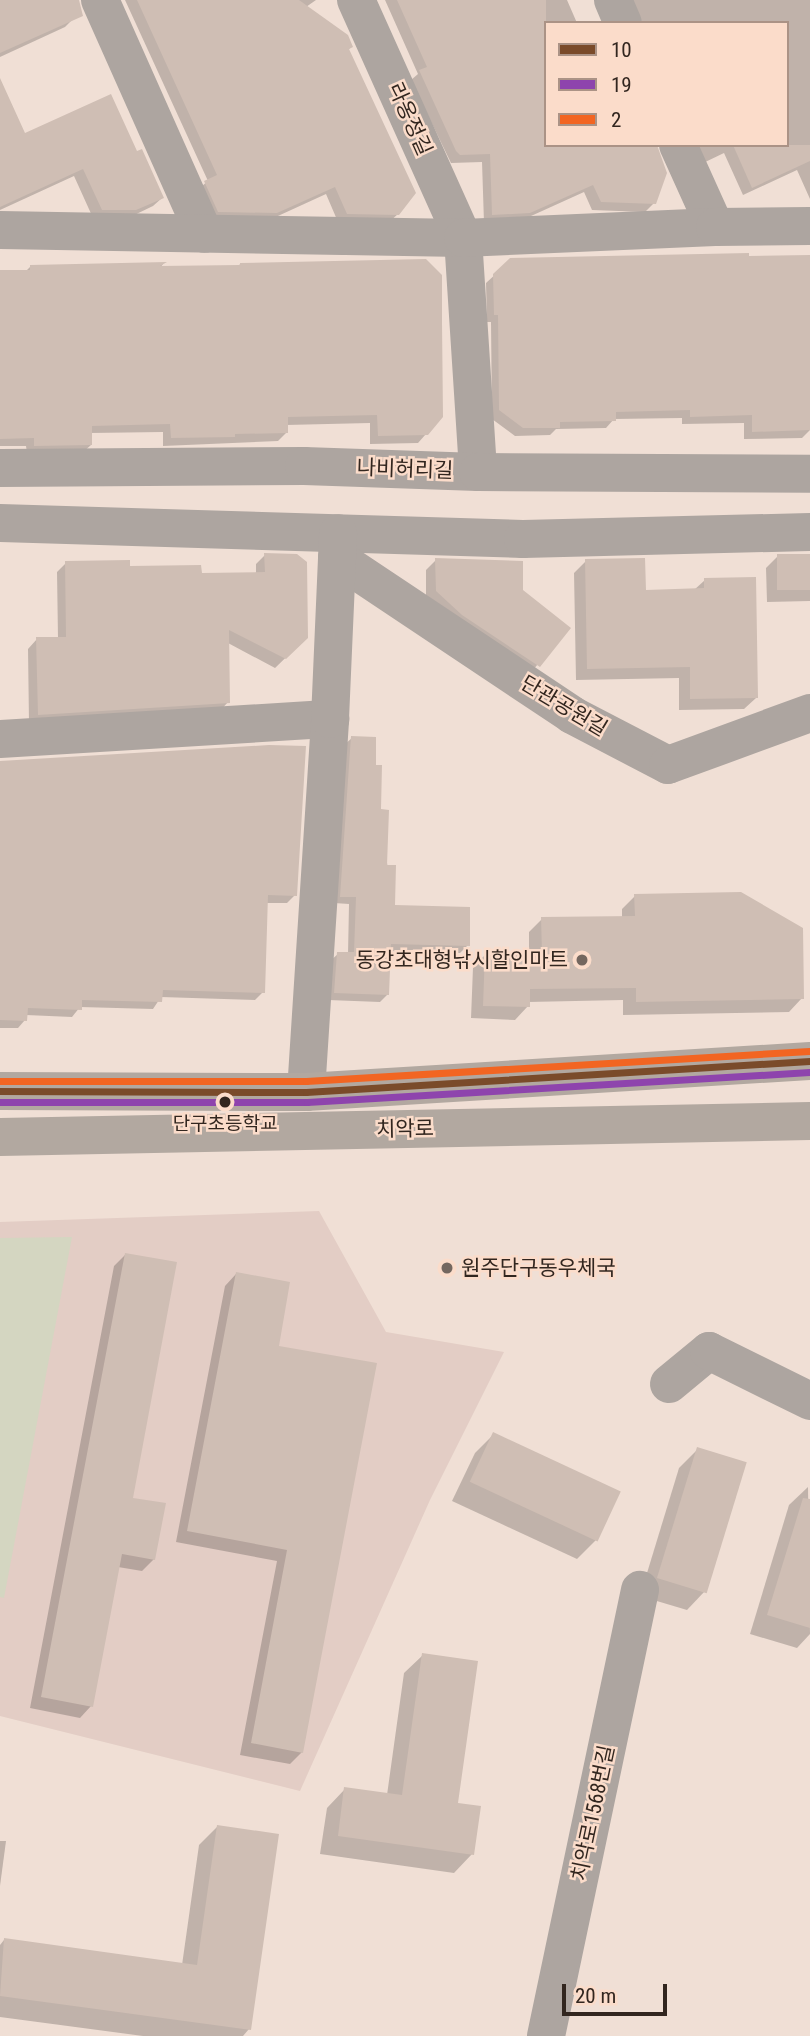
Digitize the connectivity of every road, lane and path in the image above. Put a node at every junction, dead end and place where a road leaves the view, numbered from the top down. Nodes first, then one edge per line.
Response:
1 (100, 0) edge
2 (356, 0) edge
3 (613, 0) edge
4 (622, 21) edge
5 (679, 147) edge
6 (810, 226) edge
7 (715, 227) junction
8 (0, 230) edge
9 (204, 234) junction
10 (463, 238) junction
11 (0, 468) edge
12 (478, 472) junction
13 (810, 474) edge
14 (0, 523) edge
15 (810, 532) edge
16 (338, 545) junction
17 (810, 713) edge
18 (330, 719) junction
19 (0, 738) edge
20 (810, 1061) edge
21 (0, 1091) edge
22 (306, 1092) junction
23 (810, 1121) edge
24 (0, 1138) edge
25 (669, 1384) dead end
26 (810, 1401) edge
27 (640, 1590) dead end
28 (547, 2036) edge

1 - 9 street
2 - 10 street, 라옹정길
3 - 4 street
5 - 7 street
6 - 7 street
7 - 10 street
8 - 9 street
9 - 10 street
10 - 12 street
11 - 12 street, 나비허리길
12 - 13 street, 나비허리길
14 - 16 street
15 - 16 street
16 - 17 street, 단관공원길
16 - 18 street
18 - 19 street
18 - 22 street
20 - 22 main road, 치악로
21 - 22 main road, 치악로
23 - 24 main road, 치악로
25 - 26 street
27 - 28 street, 치악로1568번길

